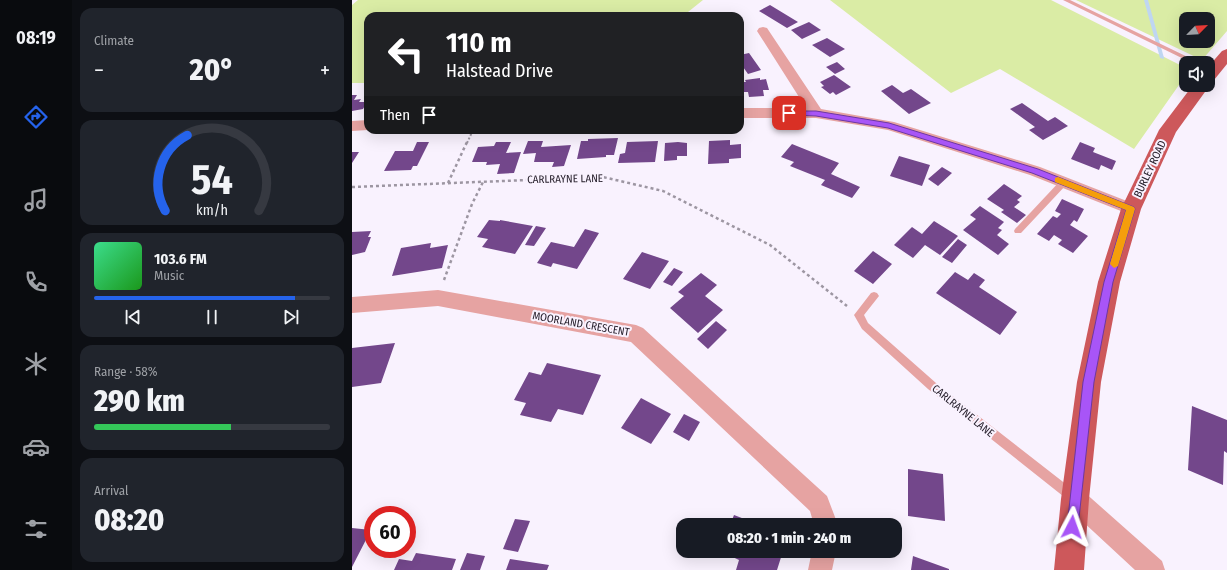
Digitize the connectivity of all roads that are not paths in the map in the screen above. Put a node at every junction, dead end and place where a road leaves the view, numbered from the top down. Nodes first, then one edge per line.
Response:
1 (1066, 0) edge
2 (763, 32) dead end
3 (1227, 54) edge
4 (1182, 56) edge
5 (1215, 67) edge
6 (1196, 92) edge
7 (744, 113) edge
8 (816, 113) junction
9 (364, 125) edge
10 (352, 126) edge
11 (1064, 182) junction
12 (1131, 209) junction
13 (1018, 231) dead end
14 (874, 296) dead end
15 (352, 305) edge
16 (1075, 499) junction
17 (824, 518) edge
18 (823, 558) edge
19 (820, 570) edge
20 (1069, 570) edge
21 (1153, 570) edge

1 - 4 lane
2 - 8 street
3 - 5 main road, BURLEY ROAD
6 - 12 main road, BURLEY ROAD
7 - 8 street
8 - 11 street
9 - 10 street
11 - 12 street
11 - 13 lane
12 - 16 main road, BURLEY ROAD
14 - 16 lane, CARLRAYNE LANE
15 - 17 street, MOORLAND CRESCENT
16 - 20 main road, BURLEY ROAD
16 - 21 street
18 - 19 street

